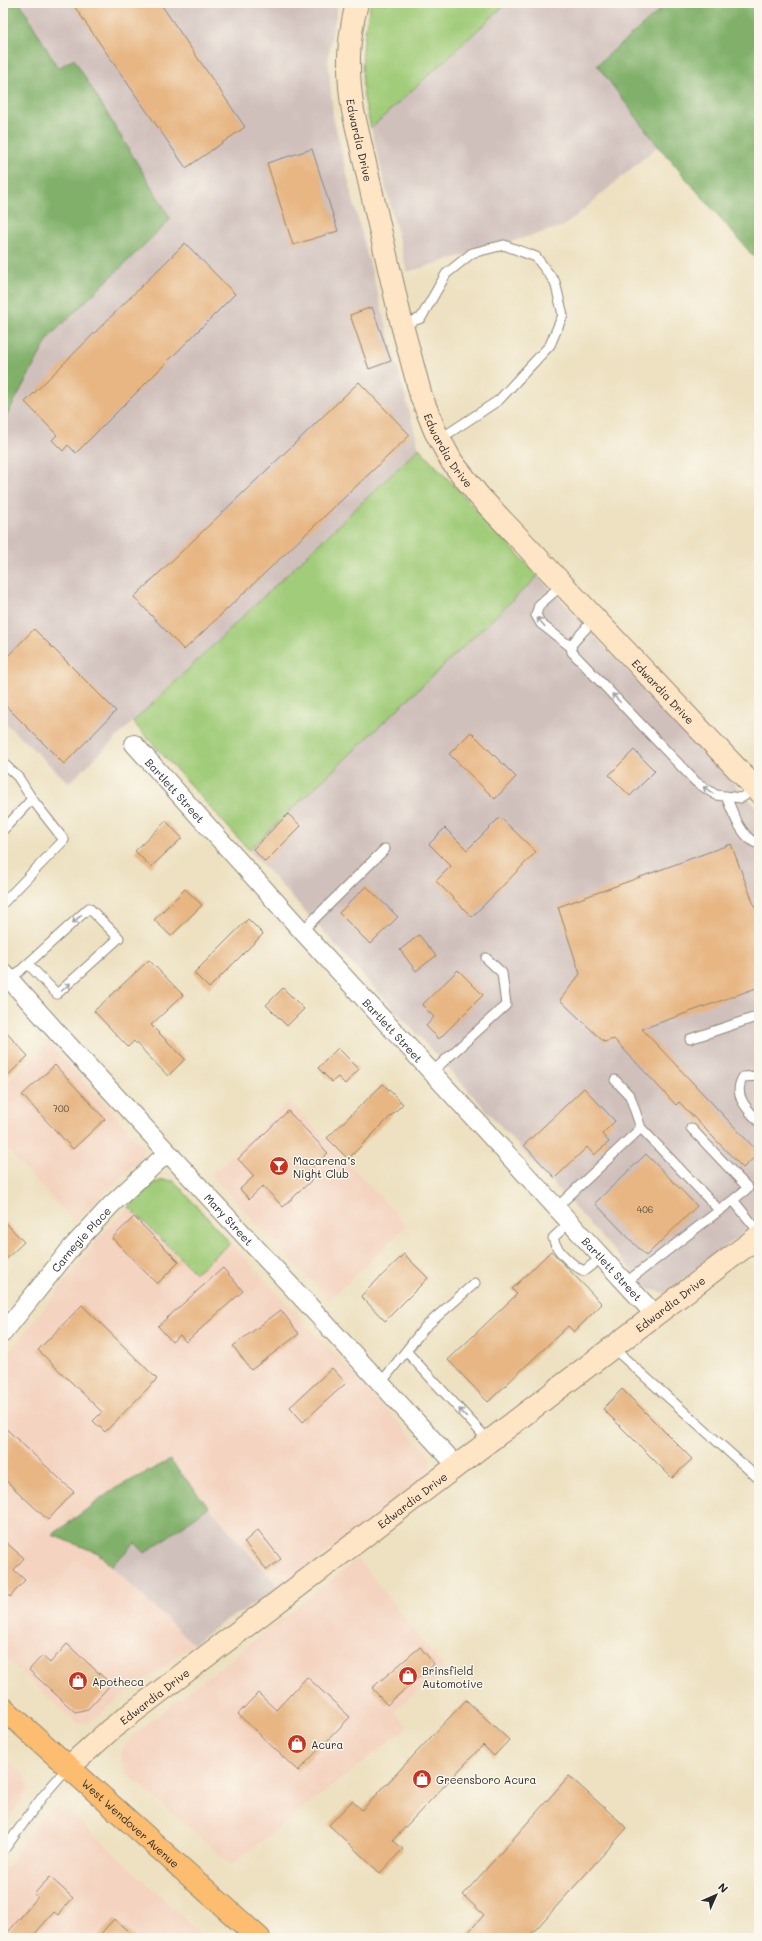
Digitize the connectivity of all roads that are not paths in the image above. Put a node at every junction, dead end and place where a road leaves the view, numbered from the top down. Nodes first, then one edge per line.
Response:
1 (357, 3) edge
2 (402, 325) junction
3 (440, 440) junction
4 (562, 584) junction
5 (595, 618) junction
6 (571, 647) junction
7 (134, 744) dead end
8 (3, 763) edge
9 (758, 790) edge
10 (726, 796) junction
11 (32, 799) junction
12 (3, 830) edge
13 (759, 844) edge
14 (385, 849) dead end
15 (3, 903) edge
16 (302, 930) junction
17 (486, 958) dead end
18 (28, 964) junction
19 (7, 976) edge
20 (759, 1016) edge
21 (690, 1039) dead end
22 (432, 1072) junction
23 (759, 1076) edge
24 (615, 1080) dead end
25 (759, 1122) edge
26 (641, 1128) junction
27 (691, 1128) dead end
28 (167, 1153) junction
29 (733, 1200) junction
30 (556, 1208) junction
31 (719, 1210) junction
32 (570, 1222) junction
33 (759, 1232) edge
34 (759, 1236) edge
35 (602, 1257) junction
36 (474, 1282) dead end
37 (625, 1283) junction
38 (655, 1315) junction
39 (3, 1333) edge
40 (612, 1348) junction
41 (406, 1351) junction
42 (380, 1384) junction
43 (489, 1441) junction
44 (457, 1466) junction
45 (759, 1480) edge
46 (3, 1708) edge
47 (68, 1767) junction
48 (3, 1851) edge
49 (259, 1938) edge

1 - 2 main road, Edwardia Drive
2 - 3 main road, Edwardia Drive
2 - 3 lane
3 - 4 main road, Edwardia Drive
4 - 5 main road, Edwardia Drive
6 -> 4 lane
5 - 6 lane
5 - 9 main road, Edwardia Drive
10 -> 6 lane
7 - 16 street, Bartlett Street
8 - 11 lane
9 - 10 lane
10 - 13 lane
11 - 12 lane
11 - 15 lane
14 - 16 lane
16 - 22 street, Bartlett Street
17 - 22 lane
18 -> 18 lane
18 - 19 lane
19 - 28 street, Mary Street
20 - 21 lane
22 - 30 street, Bartlett Street
23 - 25 lane
24 - 26 lane
26 - 30 lane
26 - 31 lane
27 - 29 lane
28 - 39 street, Carnegie Place
28 - 42 street, Mary Street
29 - 31 lane
29 - 33 lane
30 - 32 street, Bartlett Street
31 - 37 lane
32 - 35 street, Bartlett Street
32 - 35 lane
34 - 38 main road, Edwardia Drive
35 - 37 street, Bartlett Street
36 - 41 lane
37 - 38 street, Bartlett Street
38 - 40 main road, Edwardia Drive
40 - 43 main road, Edwardia Drive
40 - 45 lane
41 - 42 lane
43 -> 41 lane
42 - 44 street, Mary Street
43 - 44 main road, Edwardia Drive
44 - 47 main road, Edwardia Drive
46 - 47 highway, West Wendover Avenue
47 - 48 lane
47 - 49 highway, West Wendover Avenue

